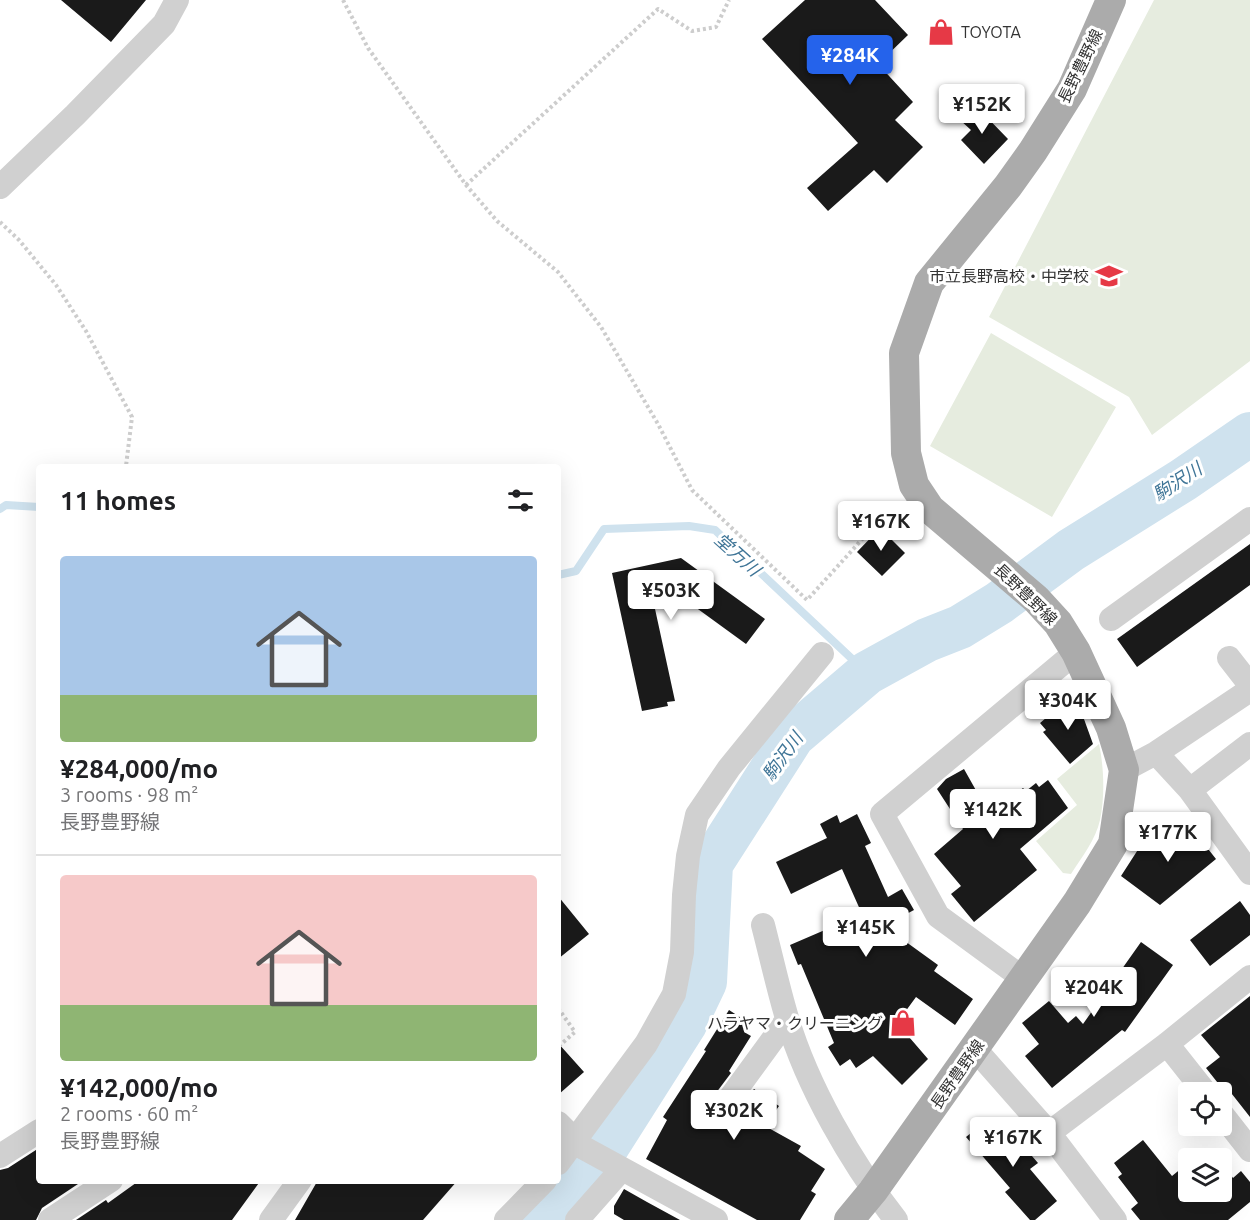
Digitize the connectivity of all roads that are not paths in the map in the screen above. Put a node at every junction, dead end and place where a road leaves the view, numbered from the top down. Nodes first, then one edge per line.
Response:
1 (177, 0) edge
2 (1110, 0) edge
3 (0, 187) edge
4 (1250, 519) edge
5 (1111, 619) dead end
6 (1076, 652) junction
7 (822, 654) dead end
8 (1229, 658) dead end
9 (1250, 685) edge
10 (1250, 690) edge
11 (1250, 744) edge
12 (1156, 753) junction
13 (1124, 770) junction
14 (1190, 790) junction
15 (1250, 873) edge
16 (763, 925) dead end
17 (1250, 977) edge
18 (1024, 979) junction
19 (787, 1020) junction
20 (1167, 1044) junction
21 (975, 1049) junction
22 (1197, 1082) edge
23 (722, 1109) dead end
24 (561, 1126) edge
25 (1232, 1127) edge
26 (36, 1133) edge
27 (1049, 1133) junction
28 (578, 1144) junction
29 (1250, 1150) edge
30 (0, 1156) edge
31 (561, 1159) edge
32 (616, 1167) junction
33 (105, 1184) edge
34 (297, 1184) edge
35 (541, 1184) edge
36 (873, 1191) junction
37 (50, 1220) edge
38 (271, 1220) edge
39 (506, 1220) edge
40 (577, 1220) edge
41 (716, 1220) edge
42 (849, 1220) edge
43 (896, 1220) edge
44 (1115, 1220) edge

1 - 3 street
2 - 6 main road, 長野豊野線
4 - 5 street
6 - 13 main road, 長野豊野線
6 - 18 street
7 - 28 street
8 - 9 street
10 - 12 street
11 - 14 street
12 - 13 street
12 - 14 street
13 - 18 main road, 長野豊野線
14 - 15 street
16 - 19 street
17 - 20 street
18 - 21 main road, 長野豊野線
19 - 23 street
19 - 36 street
20 - 22 street
20 - 27 street
21 - 27 street
21 - 36 main road, 長野豊野線
24 - 28 street
25 - 29 street
26 - 30 street
27 - 44 street
28 - 31 street
28 - 32 street
32 - 40 street
32 - 41 street
33 - 37 street
34 - 38 street
35 - 39 street
36 - 42 main road, 長野豊野線
36 - 43 street

